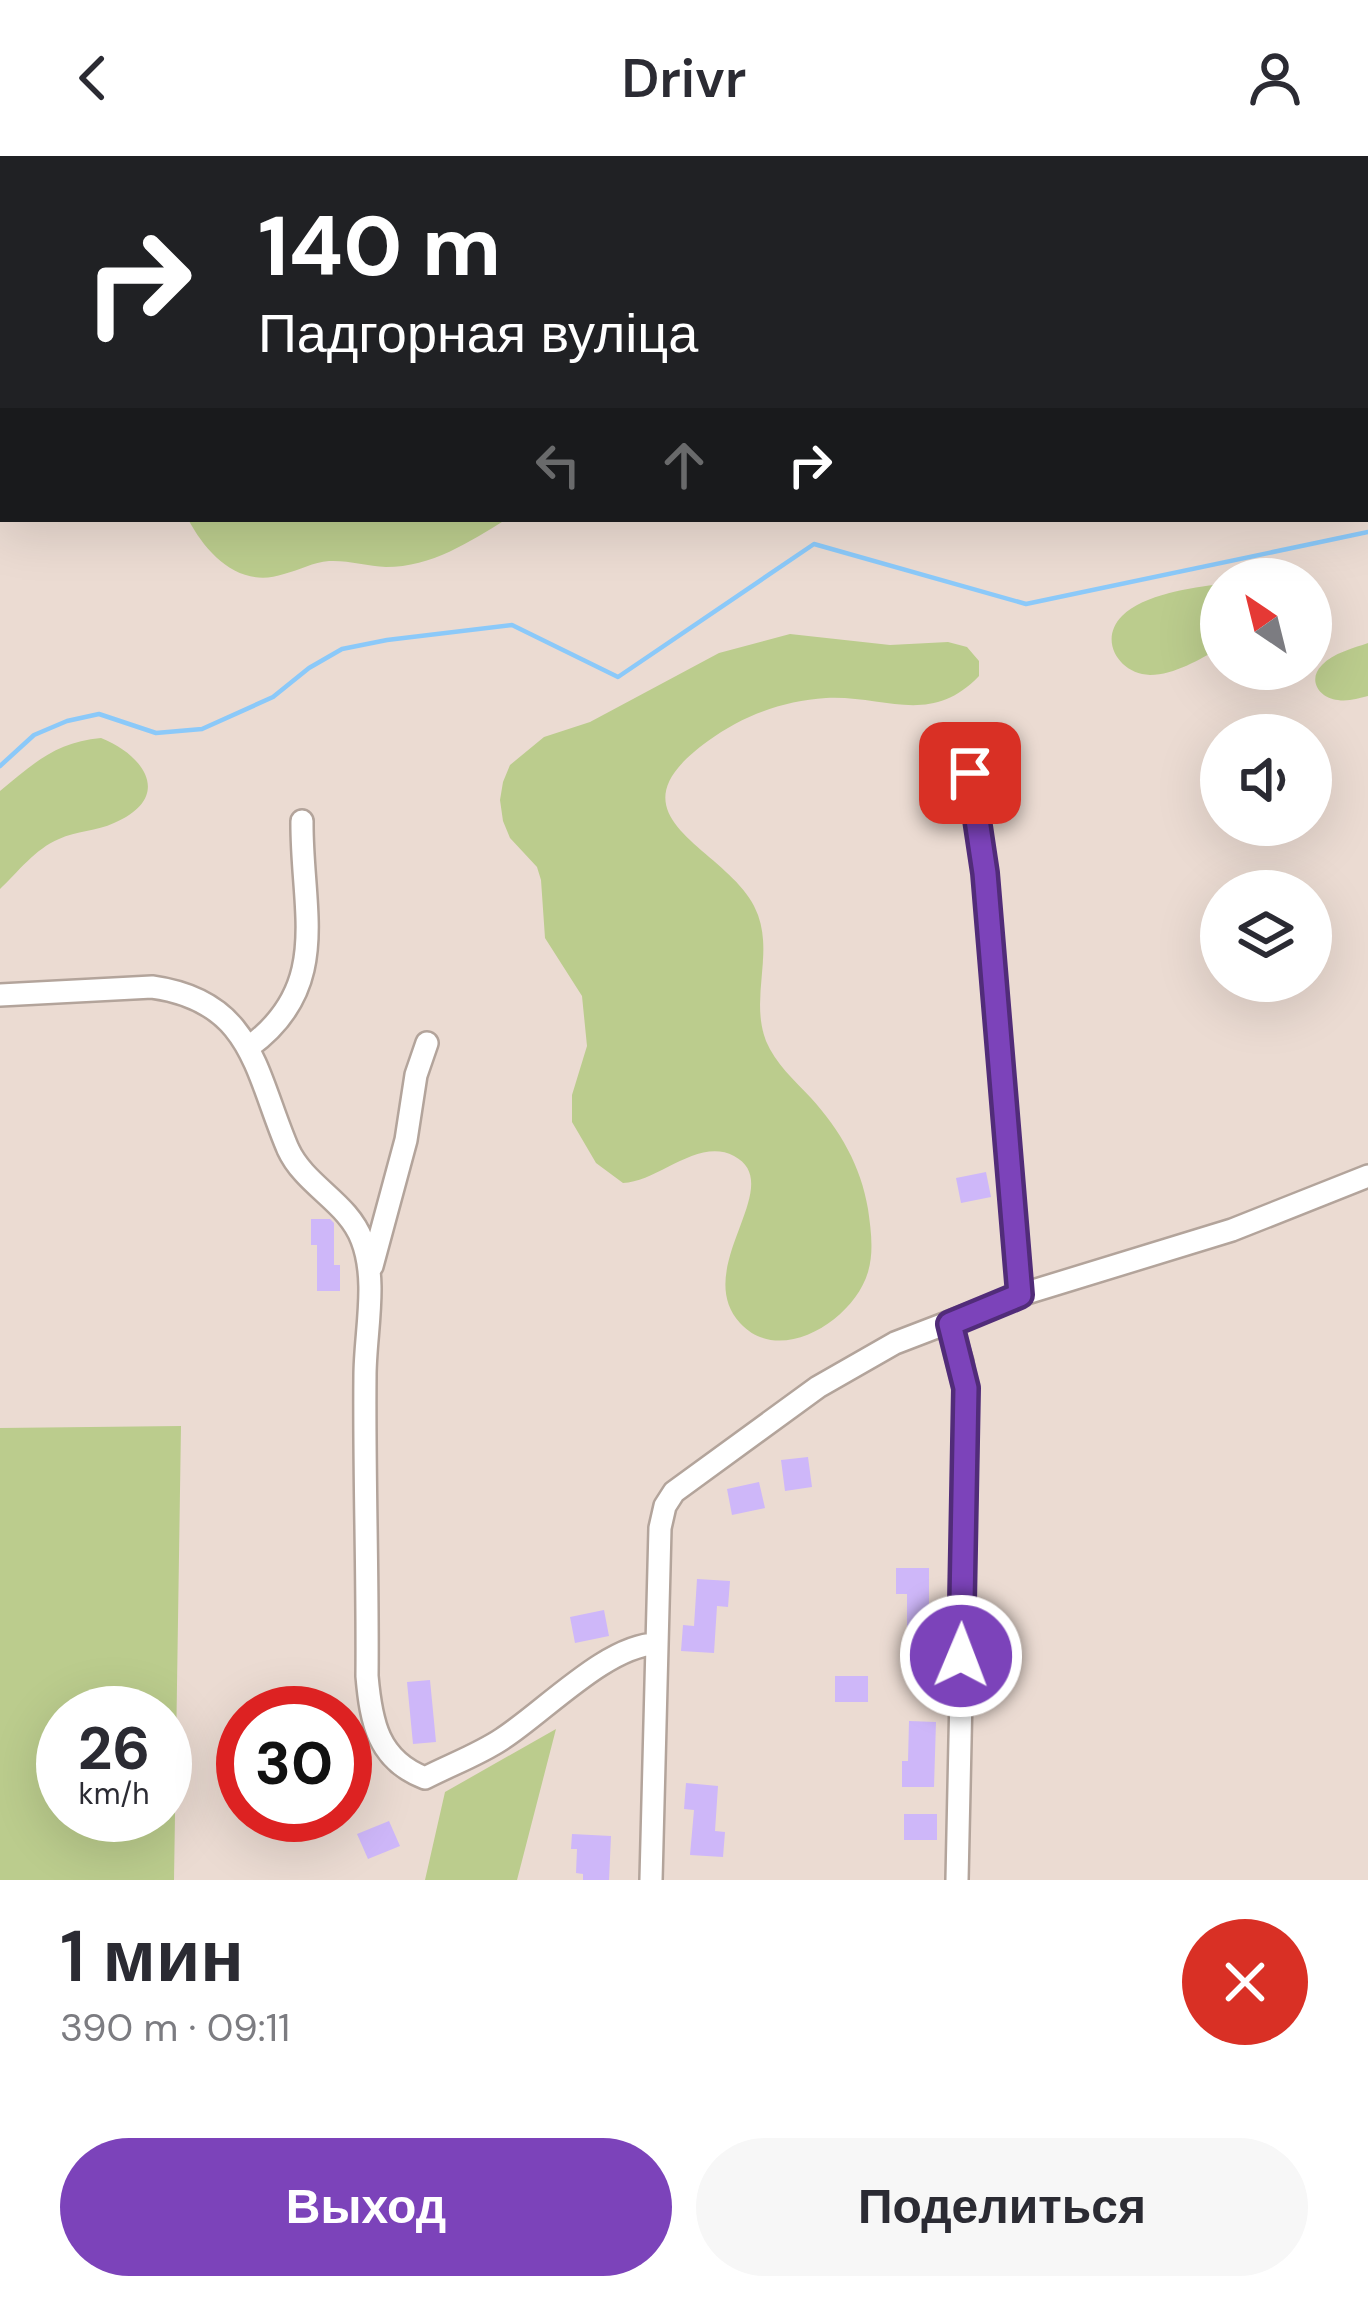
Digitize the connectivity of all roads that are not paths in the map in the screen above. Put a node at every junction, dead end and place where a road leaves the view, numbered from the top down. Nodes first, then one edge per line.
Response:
1 (965, 739) dead end
2 (302, 821) dead end
3 (0, 995) edge
4 (427, 1043) dead end
5 (249, 1047) junction
6 (1368, 1176) edge
7 (370, 1273) junction
8 (1020, 1295) junction
9 (950, 1324) junction
10 (656, 1644) junction
11 (651, 1880) edge
12 (957, 1880) edge

1 - 8 street
2 - 5 street
3 - 5 street
4 - 7 street
5 - 7 street
6 - 8 street
7 - 10 street
8 - 9 street
9 - 10 street
9 - 12 street
10 - 11 street

